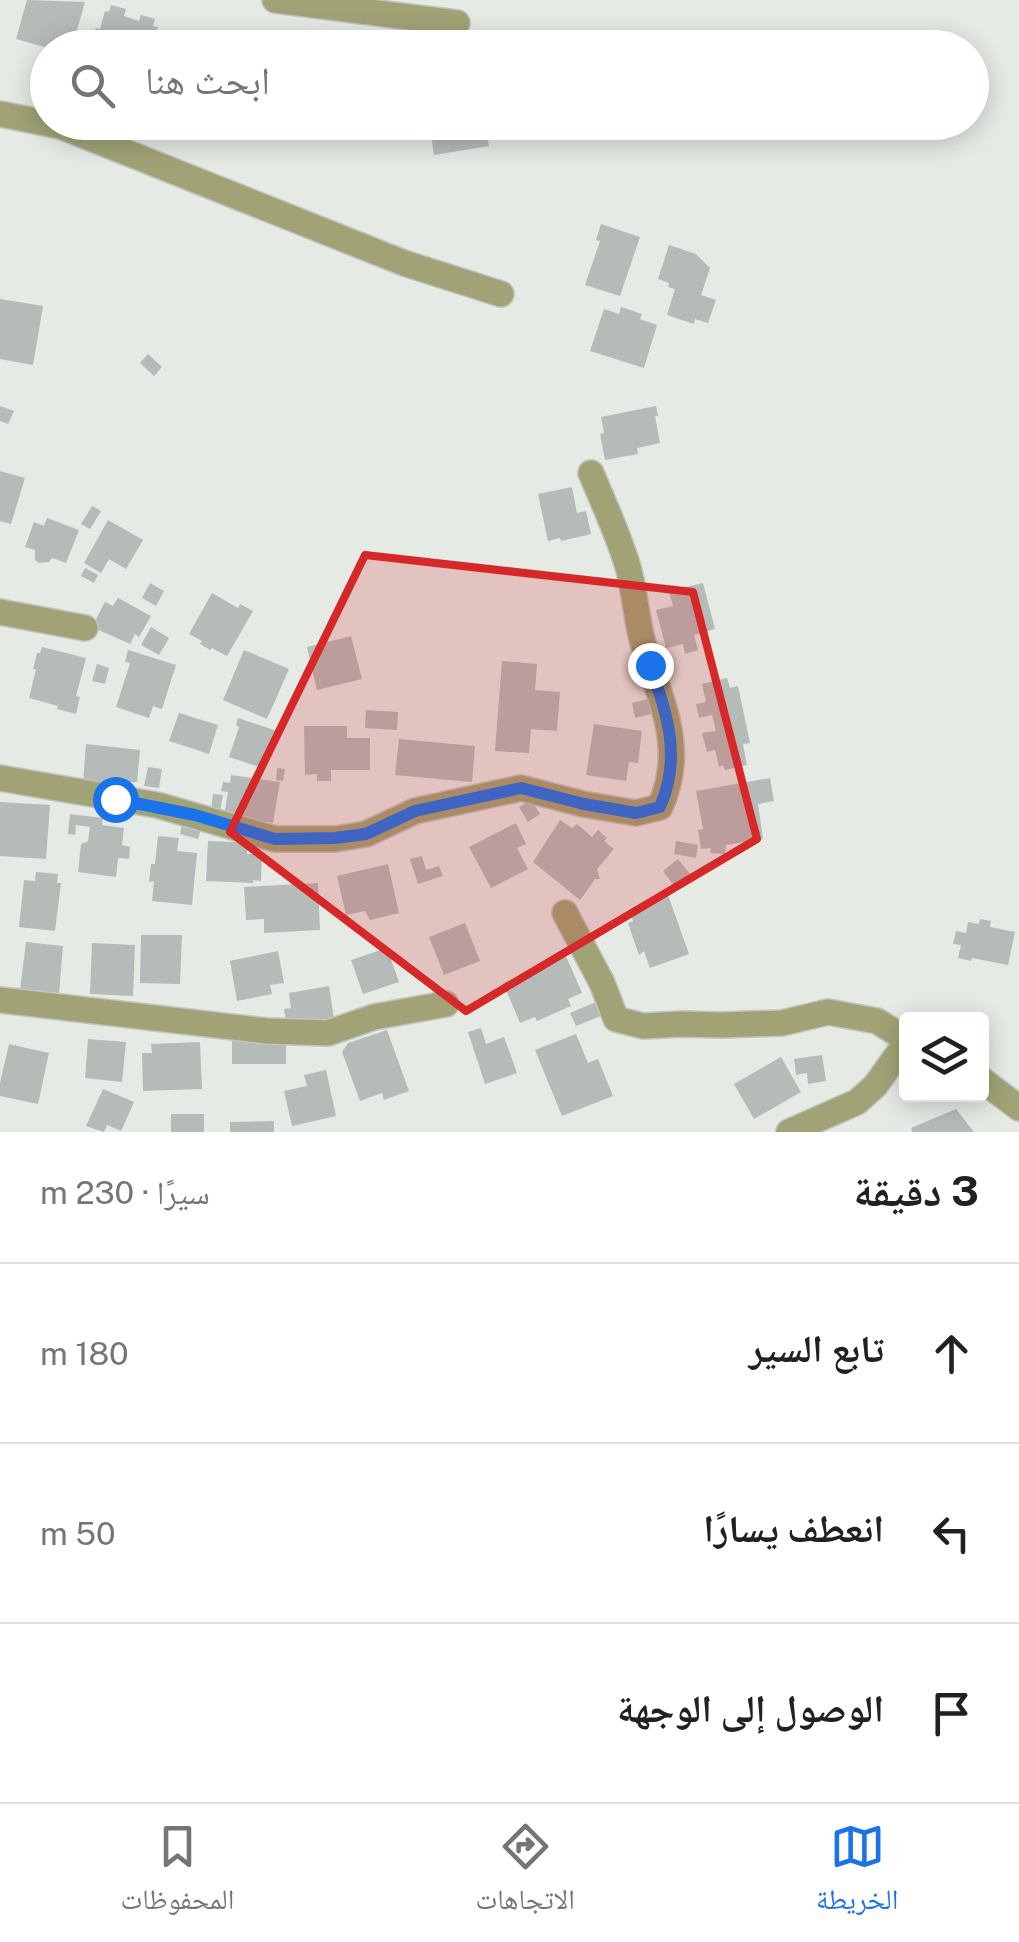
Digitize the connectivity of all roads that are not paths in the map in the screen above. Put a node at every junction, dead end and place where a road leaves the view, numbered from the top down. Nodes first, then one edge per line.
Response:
1 (275, 0) edge
2 (457, 23) dead end
3 (0, 114) edge
4 (30, 120) edge
5 (95, 140) edge
6 (501, 294) dead end
7 (591, 473) dead end
8 (0, 612) edge
9 (85, 628) dead end
10 (0, 778) edge
11 (566, 914) dead end
12 (0, 1000) edge
13 (446, 1004) dead end
14 (899, 1036) edge
15 (899, 1051) edge
16 (989, 1085) edge
17 (1019, 1108) edge
18 (789, 1132) edge

1 - 2 street
3 - 4 street
5 - 6 street
7 - 10 street
8 - 9 street
11 - 14 street
12 - 13 street
15 - 18 street
16 - 17 street

